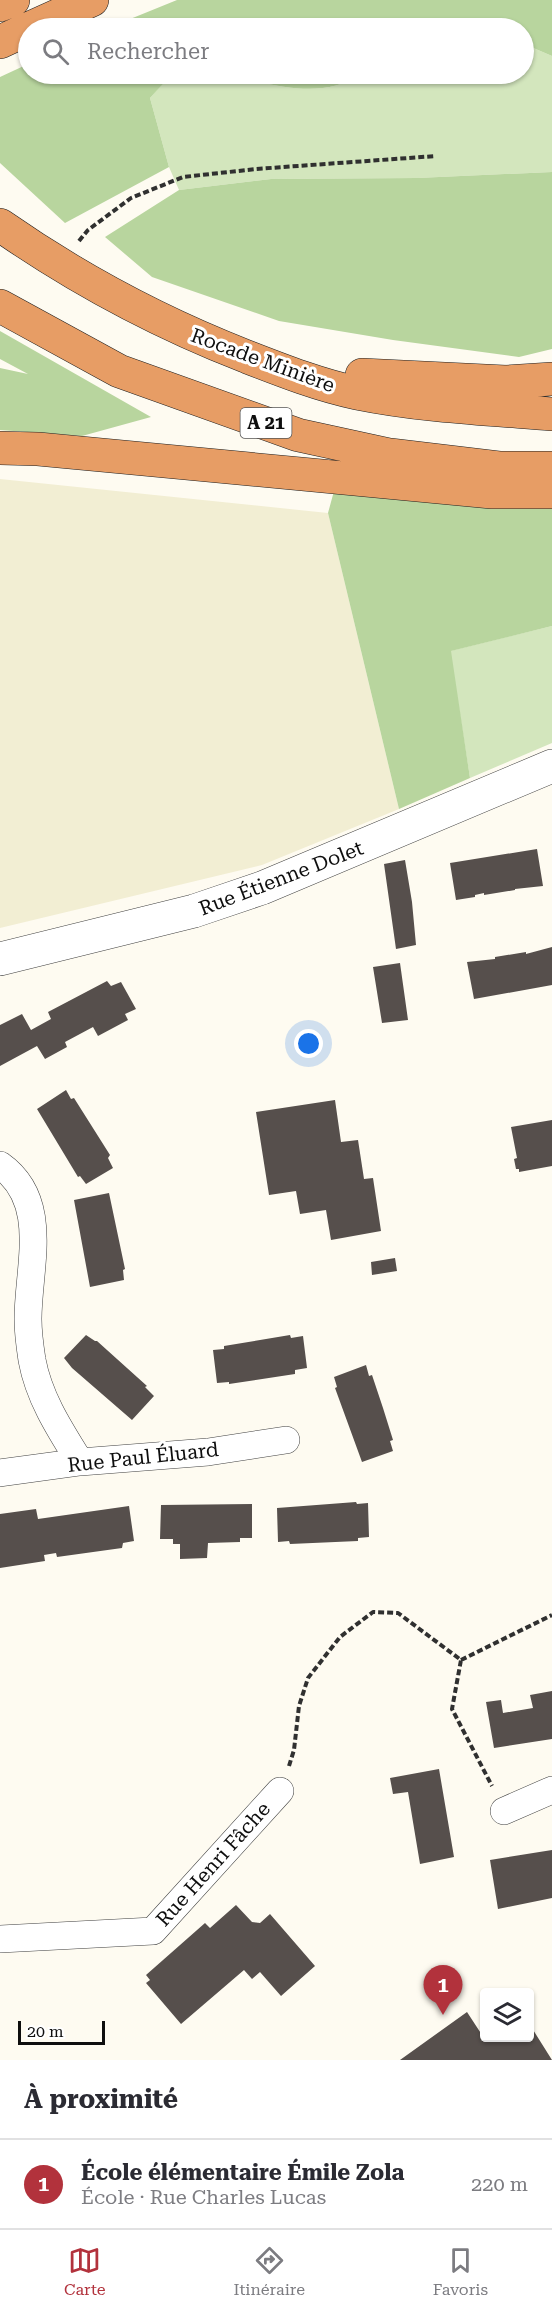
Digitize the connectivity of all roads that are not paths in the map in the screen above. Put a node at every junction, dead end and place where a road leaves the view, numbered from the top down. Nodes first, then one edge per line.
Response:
1 (13, 0) edge
2 (92, 0) edge
3 (0, 5) edge
4 (53, 18) edge
5 (18, 34) edge
6 (0, 42) edge
7 (0, 225) edge
8 (0, 306) edge
9 (282, 371) junction
10 (552, 379) edge
11 (552, 414) edge
12 (0, 448) edge
13 (552, 468) edge
14 (552, 492) edge
15 (552, 766) edge
16 (0, 958) edge
17 (0, 1165) edge
18 (286, 1440) dead end
19 (80, 1462) junction
20 (0, 1473) edge
21 (552, 1790) edge
22 (280, 1791) road end
23 (504, 1811) road end
24 (0, 1939) edge

1 - 3 highway
2 - 4 highway
5 - 6 highway
7 - 9 highway, Rocade Minière
8 - 13 highway, A 21
9 - 10 highway
9 - 11 highway, Rocade Minière
12 - 14 highway
15 - 16 street, Rue Étienne Dolet
17 - 19 street
18 - 19 street, Rue Paul Éluard
19 - 20 street, Rue Paul Éluard
21 - 23 street
22 - 24 street, Rue Henri Fâche

